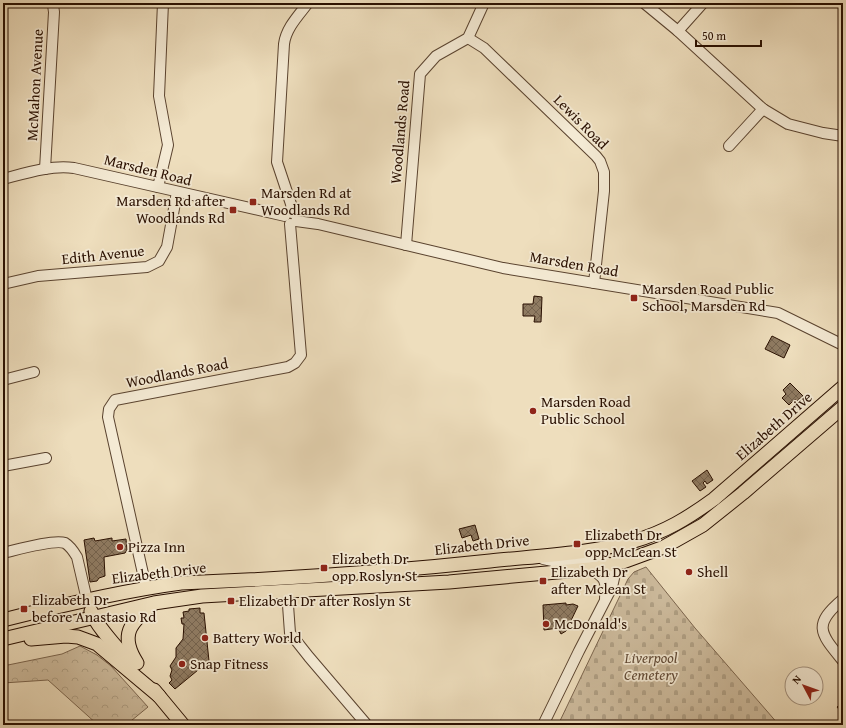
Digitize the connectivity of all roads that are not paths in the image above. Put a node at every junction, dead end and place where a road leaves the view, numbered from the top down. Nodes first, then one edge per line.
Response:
1 (51, 3) edge
2 (163, 3) edge
3 (308, 3) edge
4 (484, 3) edge
5 (644, 3) edge
6 (703, 3) edge
7 (678, 31) junction
8 (468, 38) junction
9 (763, 109) junction
10 (843, 136) edge
11 (729, 146) dead end
12 (45, 169) junction
13 (3, 179) edge
14 (158, 187) junction
15 (177, 192) junction
16 (291, 218) junction
17 (406, 245) junction
18 (594, 283) junction
19 (3, 284) edge
20 (843, 345) edge
21 (34, 372) dead end
22 (3, 380) edge
23 (843, 387) edge
24 (843, 408) edge
25 (46, 458) dead end
26 (3, 466) edge
27 (3, 553) edge
28 (532, 557) junction
29 (610, 565) junction
30 (590, 569) junction
31 (146, 587) junction
32 (287, 591) junction
33 (605, 598) junction
34 (843, 599) edge
35 (87, 600) junction
36 (154, 603) junction
37 (93, 617) junction
38 (3, 620) edge
39 (3, 640) edge
40 (843, 661) edge
41 (159, 696) junction
42 (183, 725) edge
43 (367, 725) edge
44 (543, 725) edge

1 - 12 street, McMahon Avenue
2 - 14 street
3 - 16 street, Woodlands Road
4 - 8 street
5 - 7 street
6 - 7 street
7 - 9 street
8 - 17 street, Woodlands Road
8 - 18 street, Lewis Road
9 - 10 street
9 - 11 street
12 - 13 street, Marsden Road
12 - 14 street, Marsden Road
14 - 15 street, Marsden Road
15 - 16 street, Marsden Road
15 - 19 street, Edith Avenue
16 - 17 street, Marsden Road
16 - 31 street, Woodlands Road
17 - 18 street, Marsden Road
18 - 20 street, Marsden Road
21 - 22 street
23 - 28 main road, Elizabeth Drive
24 - 29 main road, Elizabeth Drive
25 - 26 street
27 - 35 street
28 - 29 street
28 - 31 main road, Elizabeth Drive
29 - 30 main road, Elizabeth Drive
29 - 33 street
30 - 32 main road, Elizabeth Drive
30 - 33 street
31 - 35 main road, Elizabeth Drive
32 - 36 main road, Elizabeth Drive
32 - 43 street
33 - 44 street
34 - 40 street
35 - 37 main road
35 - 38 main road, Elizabeth Drive
36 - 37 main road, Elizabeth Drive
36 - 41 main road
37 - 39 main road, Elizabeth Drive
37 - 41 main road
39 - 41 main road
41 - 42 main road

